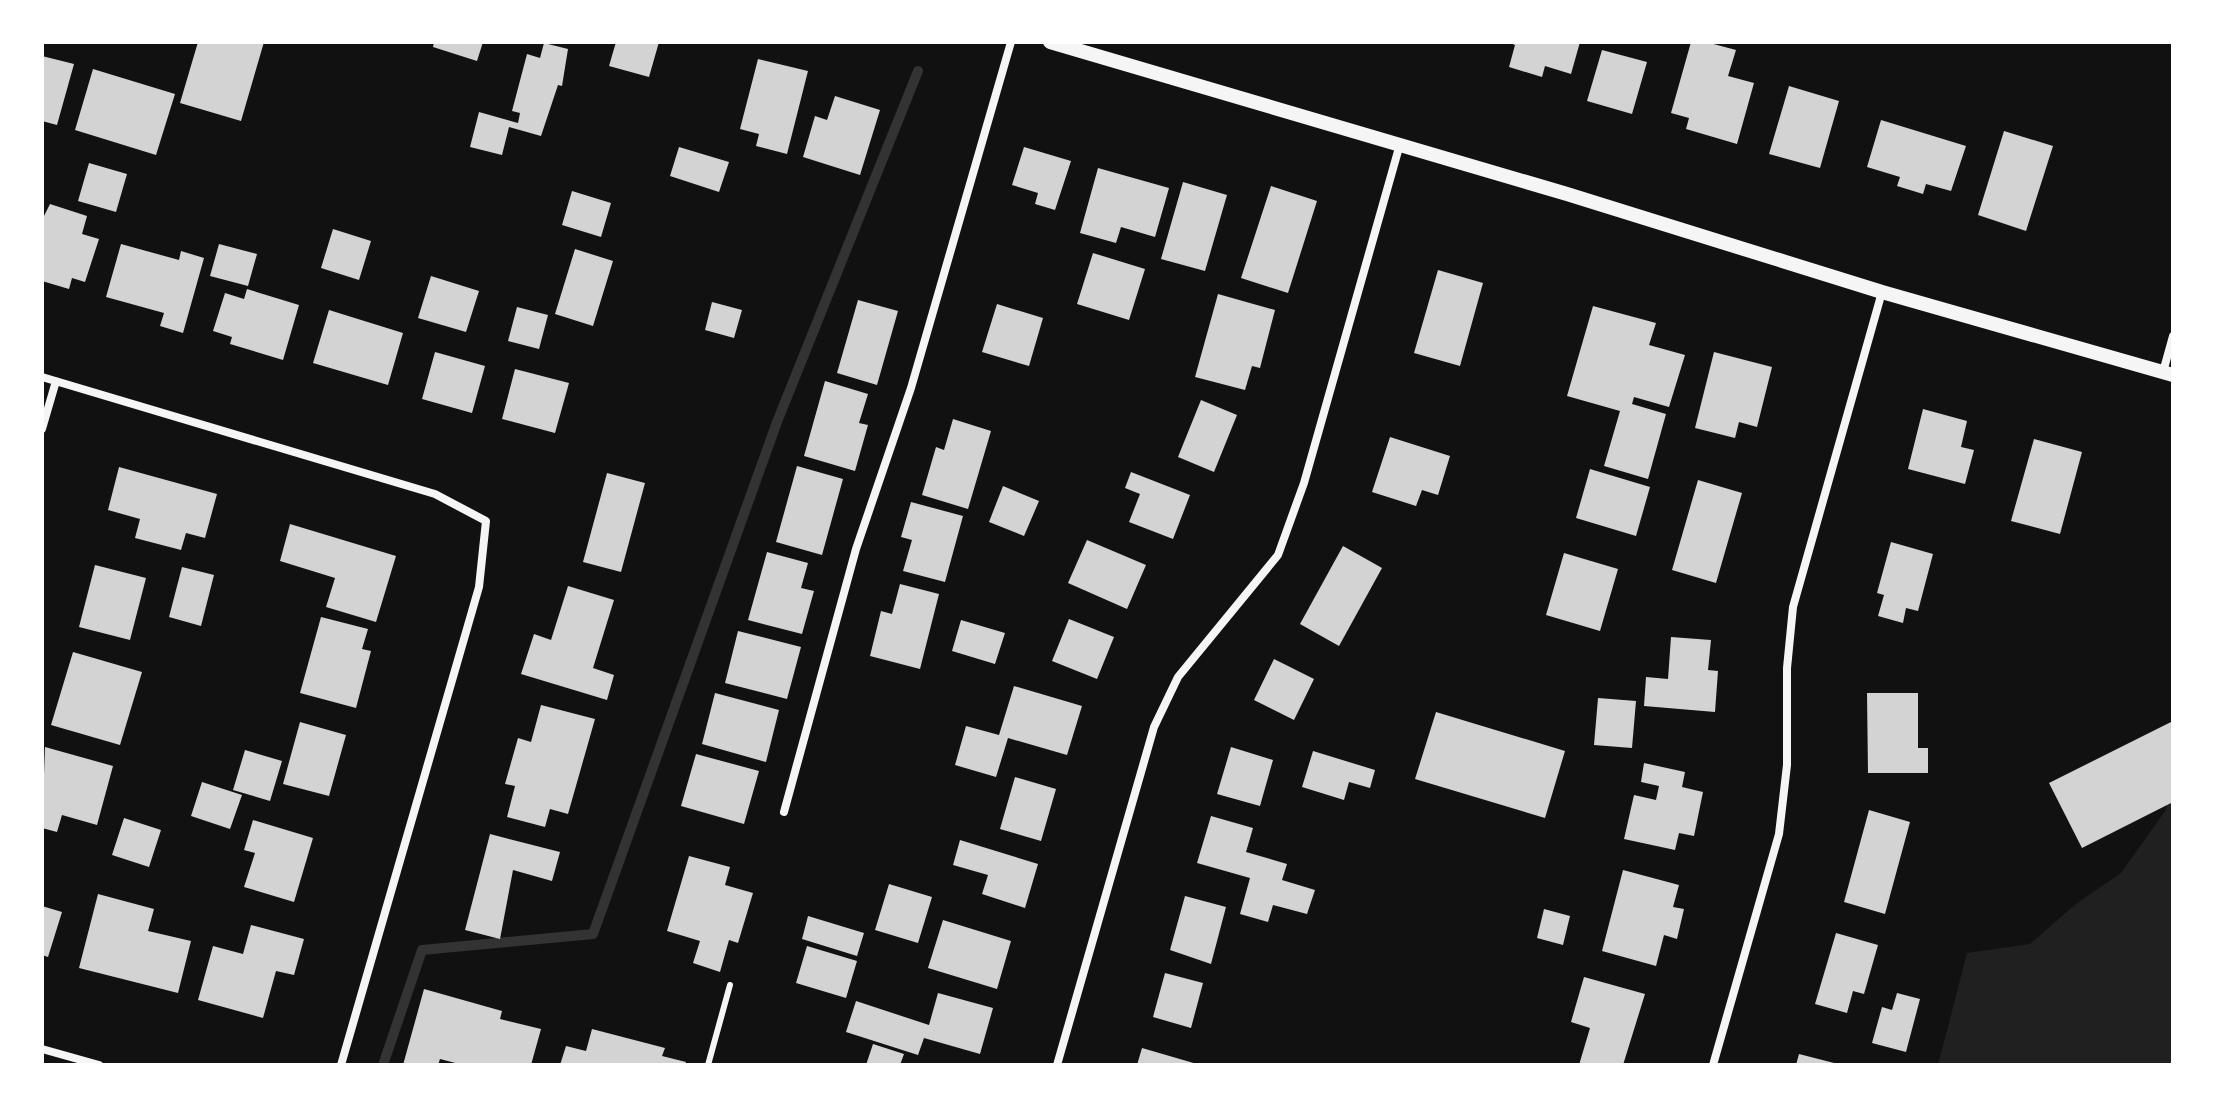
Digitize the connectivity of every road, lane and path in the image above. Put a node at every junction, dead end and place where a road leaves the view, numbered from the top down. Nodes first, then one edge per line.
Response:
1 (1011, 42) edge
2 (1050, 42) edge
3 (1400, 144) junction
4 (1882, 292) junction
5 (2173, 336) edge
6 (2168, 373) edge
7 (42, 377) edge
8 (56, 381) junction
9 (42, 429) edge
10 (784, 812) dead end
11 (730, 985) dead end
12 (42, 1049) edge
13 (81, 1062) edge
14 (99, 1065) edge
15 (341, 1065) edge
16 (708, 1065) edge
17 (1057, 1065) edge
18 (1713, 1065) edge

1 - 10 street
2 - 3 street
3 - 4 street
3 - 17 street
4 - 6 street
4 - 18 street
5 - 6 street
7 - 8 street
8 - 9 street
8 - 15 street
11 - 16 lane
12 - 13 street
13 - 14 street

